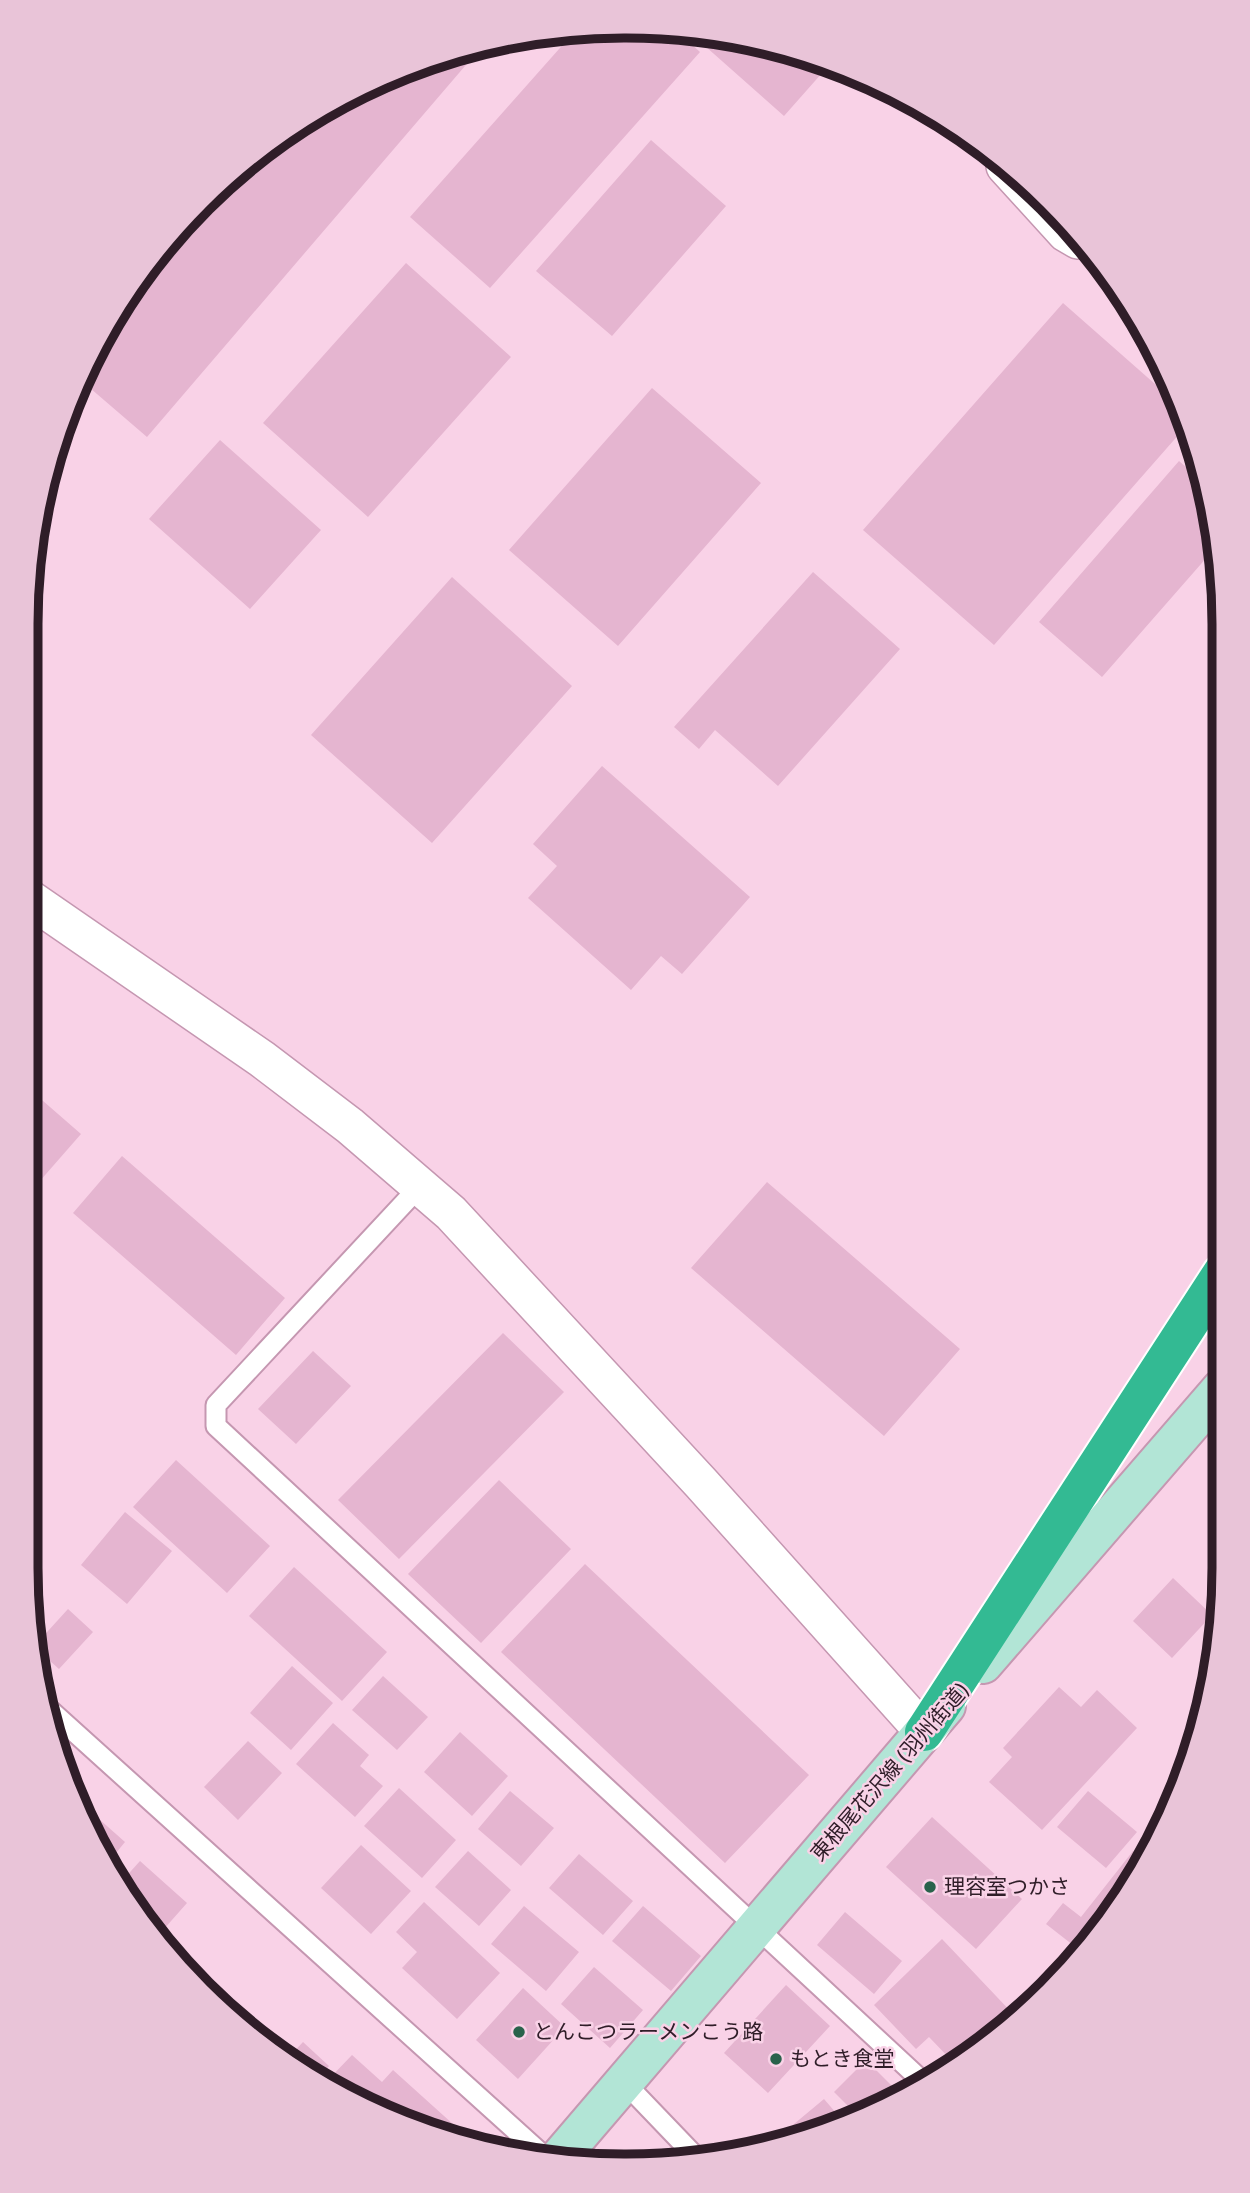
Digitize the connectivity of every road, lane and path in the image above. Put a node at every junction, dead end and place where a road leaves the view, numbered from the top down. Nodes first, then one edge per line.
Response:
1 (38, 905) edge
2 (420, 1186) junction
3 (1212, 1288) edge
4 (1212, 1400) edge
5 (57, 1717) edge
6 (923, 1732) junction
7 (757, 1927) junction
8 (917, 2076) edge
9 (624, 2082) junction
10 (534, 2147) edge
11 (689, 2150) edge
12 (565, 2151) edge

1 - 2 street
2 - 6 street
2 - 7 lane
3 - 6 highway
4 - 6 main road, 東根尾花沢線 (羽州街道)
5 - 10 lane
6 - 7 main road, 東根尾花沢線 (羽州街道)
7 - 8 lane
7 - 9 main road, 東根尾花沢線 (羽州街道)
9 - 11 lane
9 - 12 main road, 東根尾花沢線 (羽州街道)

